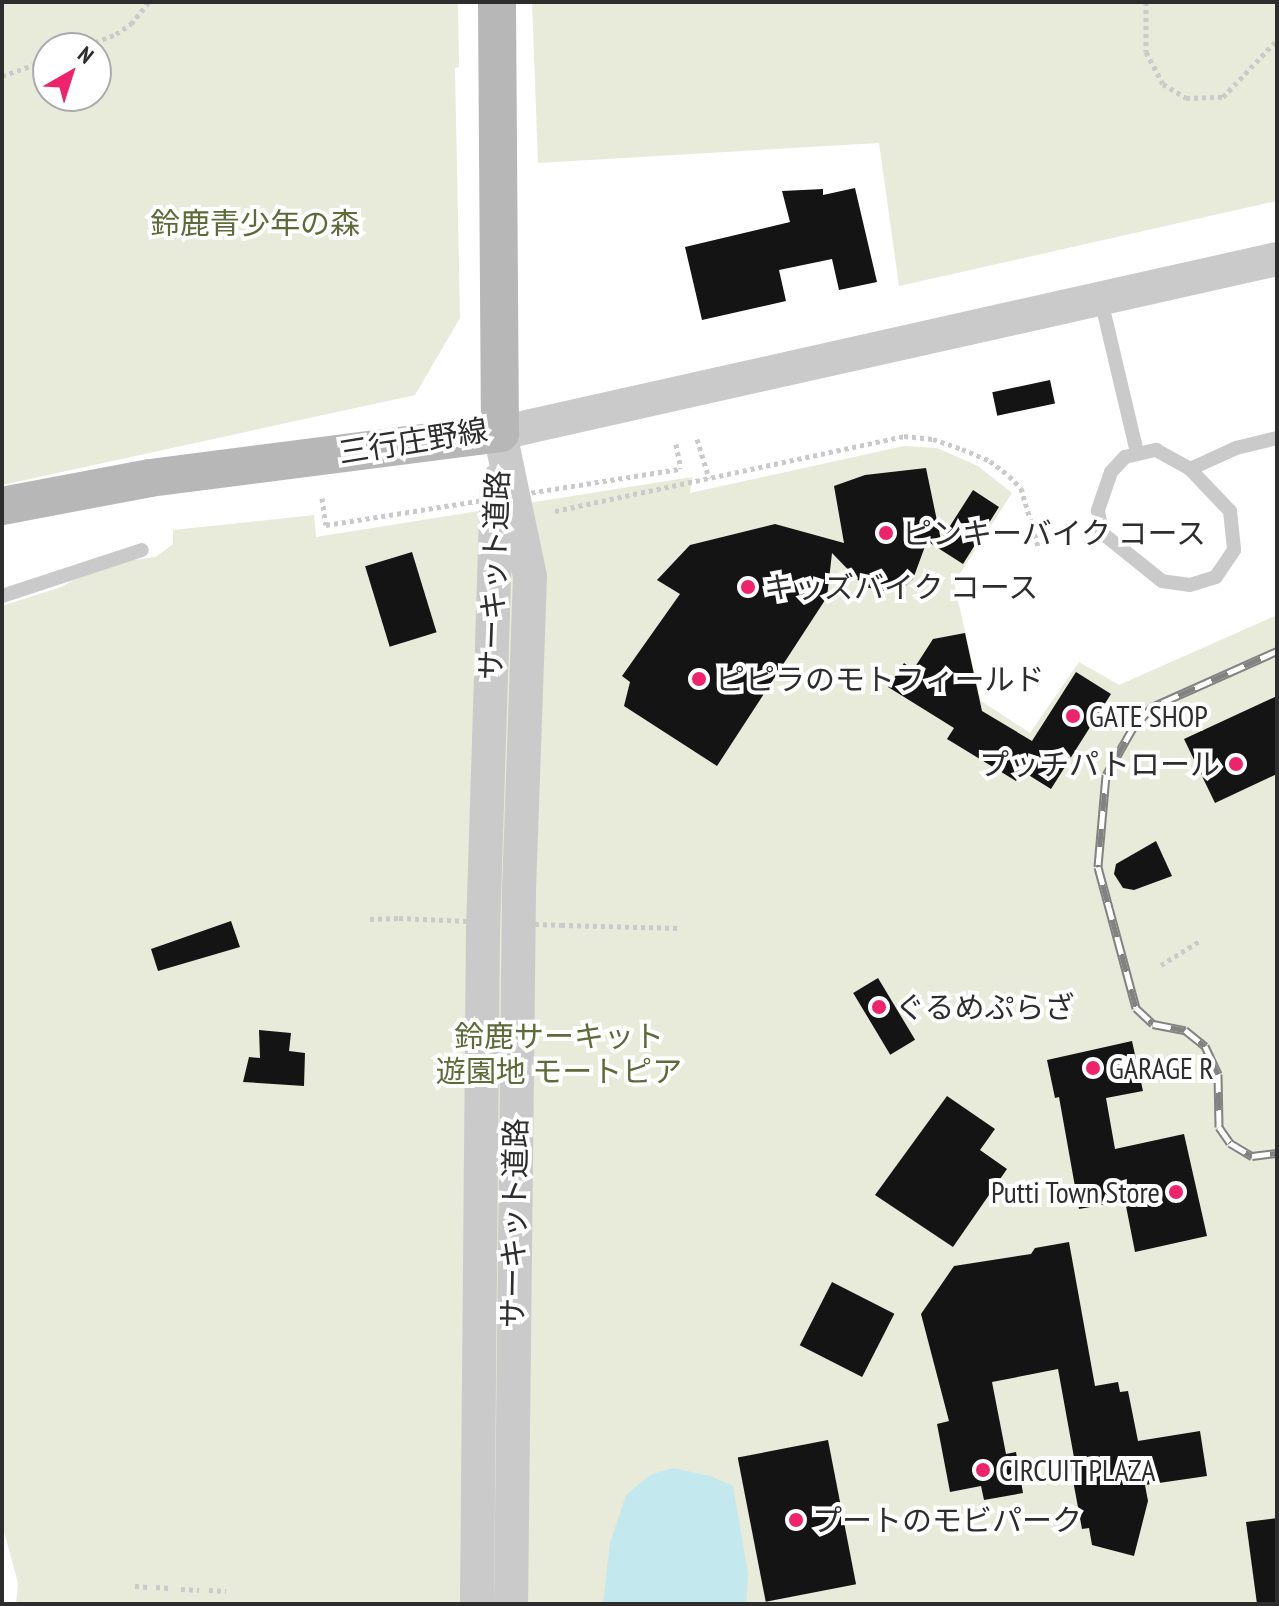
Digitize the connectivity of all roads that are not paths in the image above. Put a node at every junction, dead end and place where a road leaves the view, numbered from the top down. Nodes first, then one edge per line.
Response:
1 (497, 2) edge
2 (1277, 259) edge
3 (1101, 300) junction
4 (500, 433) junction
5 (1277, 438) edge
6 (1137, 452) junction
7 (1190, 469) junction
8 (2, 506) edge
9 (142, 550) dead end
10 (2, 596) edge
11 (477, 1604) edge
12 (511, 1604) edge

1 - 4 main road, 三行庄野線
2 - 3 street
3 - 4 street
3 - 6 lane
4 - 8 main road, 三行庄野線
4 - 11 street, サーキット道路
4 - 12 street, サーキット道路
5 - 7 lane
6 - 7 lane
6 - 7 lane
9 - 10 lane

